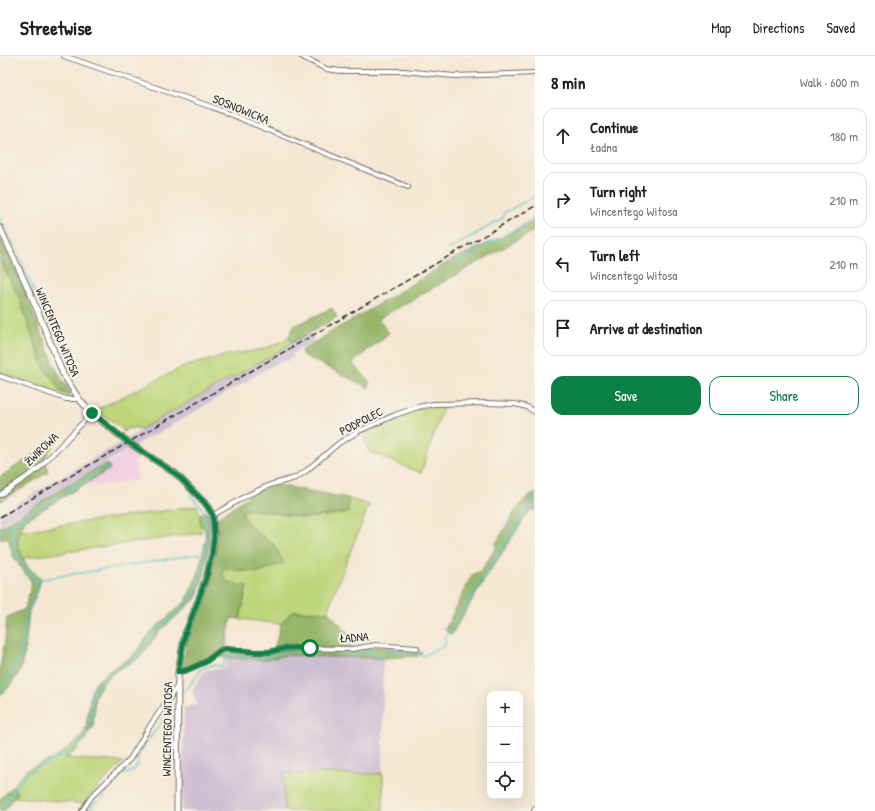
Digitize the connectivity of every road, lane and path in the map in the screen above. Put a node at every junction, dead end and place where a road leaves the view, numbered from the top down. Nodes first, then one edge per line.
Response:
1 (64, 56) edge
2 (301, 56) edge
3 (535, 74) edge
4 (408, 187) dead end
5 (0, 228) edge
6 (0, 376) edge
7 (79, 399) junction
8 (535, 412) edge
9 (92, 413) junction
10 (0, 494) edge
11 (213, 515) junction
12 (417, 648) dead end
13 (178, 672) junction
14 (178, 684) junction
15 (82, 811) edge
16 (177, 811) edge

1 - 4 street, SOSNOWICKA
2 - 3 street
5 - 7 street, WINCENTEGO WITOSA
6 - 7 street
7 - 9 street, WINCENTEGO WITOSA
8 - 11 street, PODPOLEC
9 - 10 street, ŻWIROWA
9 - 11 street, WINCENTEGO WITOSA
11 - 13 street, WINCENTEGO WITOSA
12 - 13 street, ŁADNA
13 - 14 street, WINCENTEGO WITOSA
14 - 15 street
14 - 16 street, WINCENTEGO WITOSA

